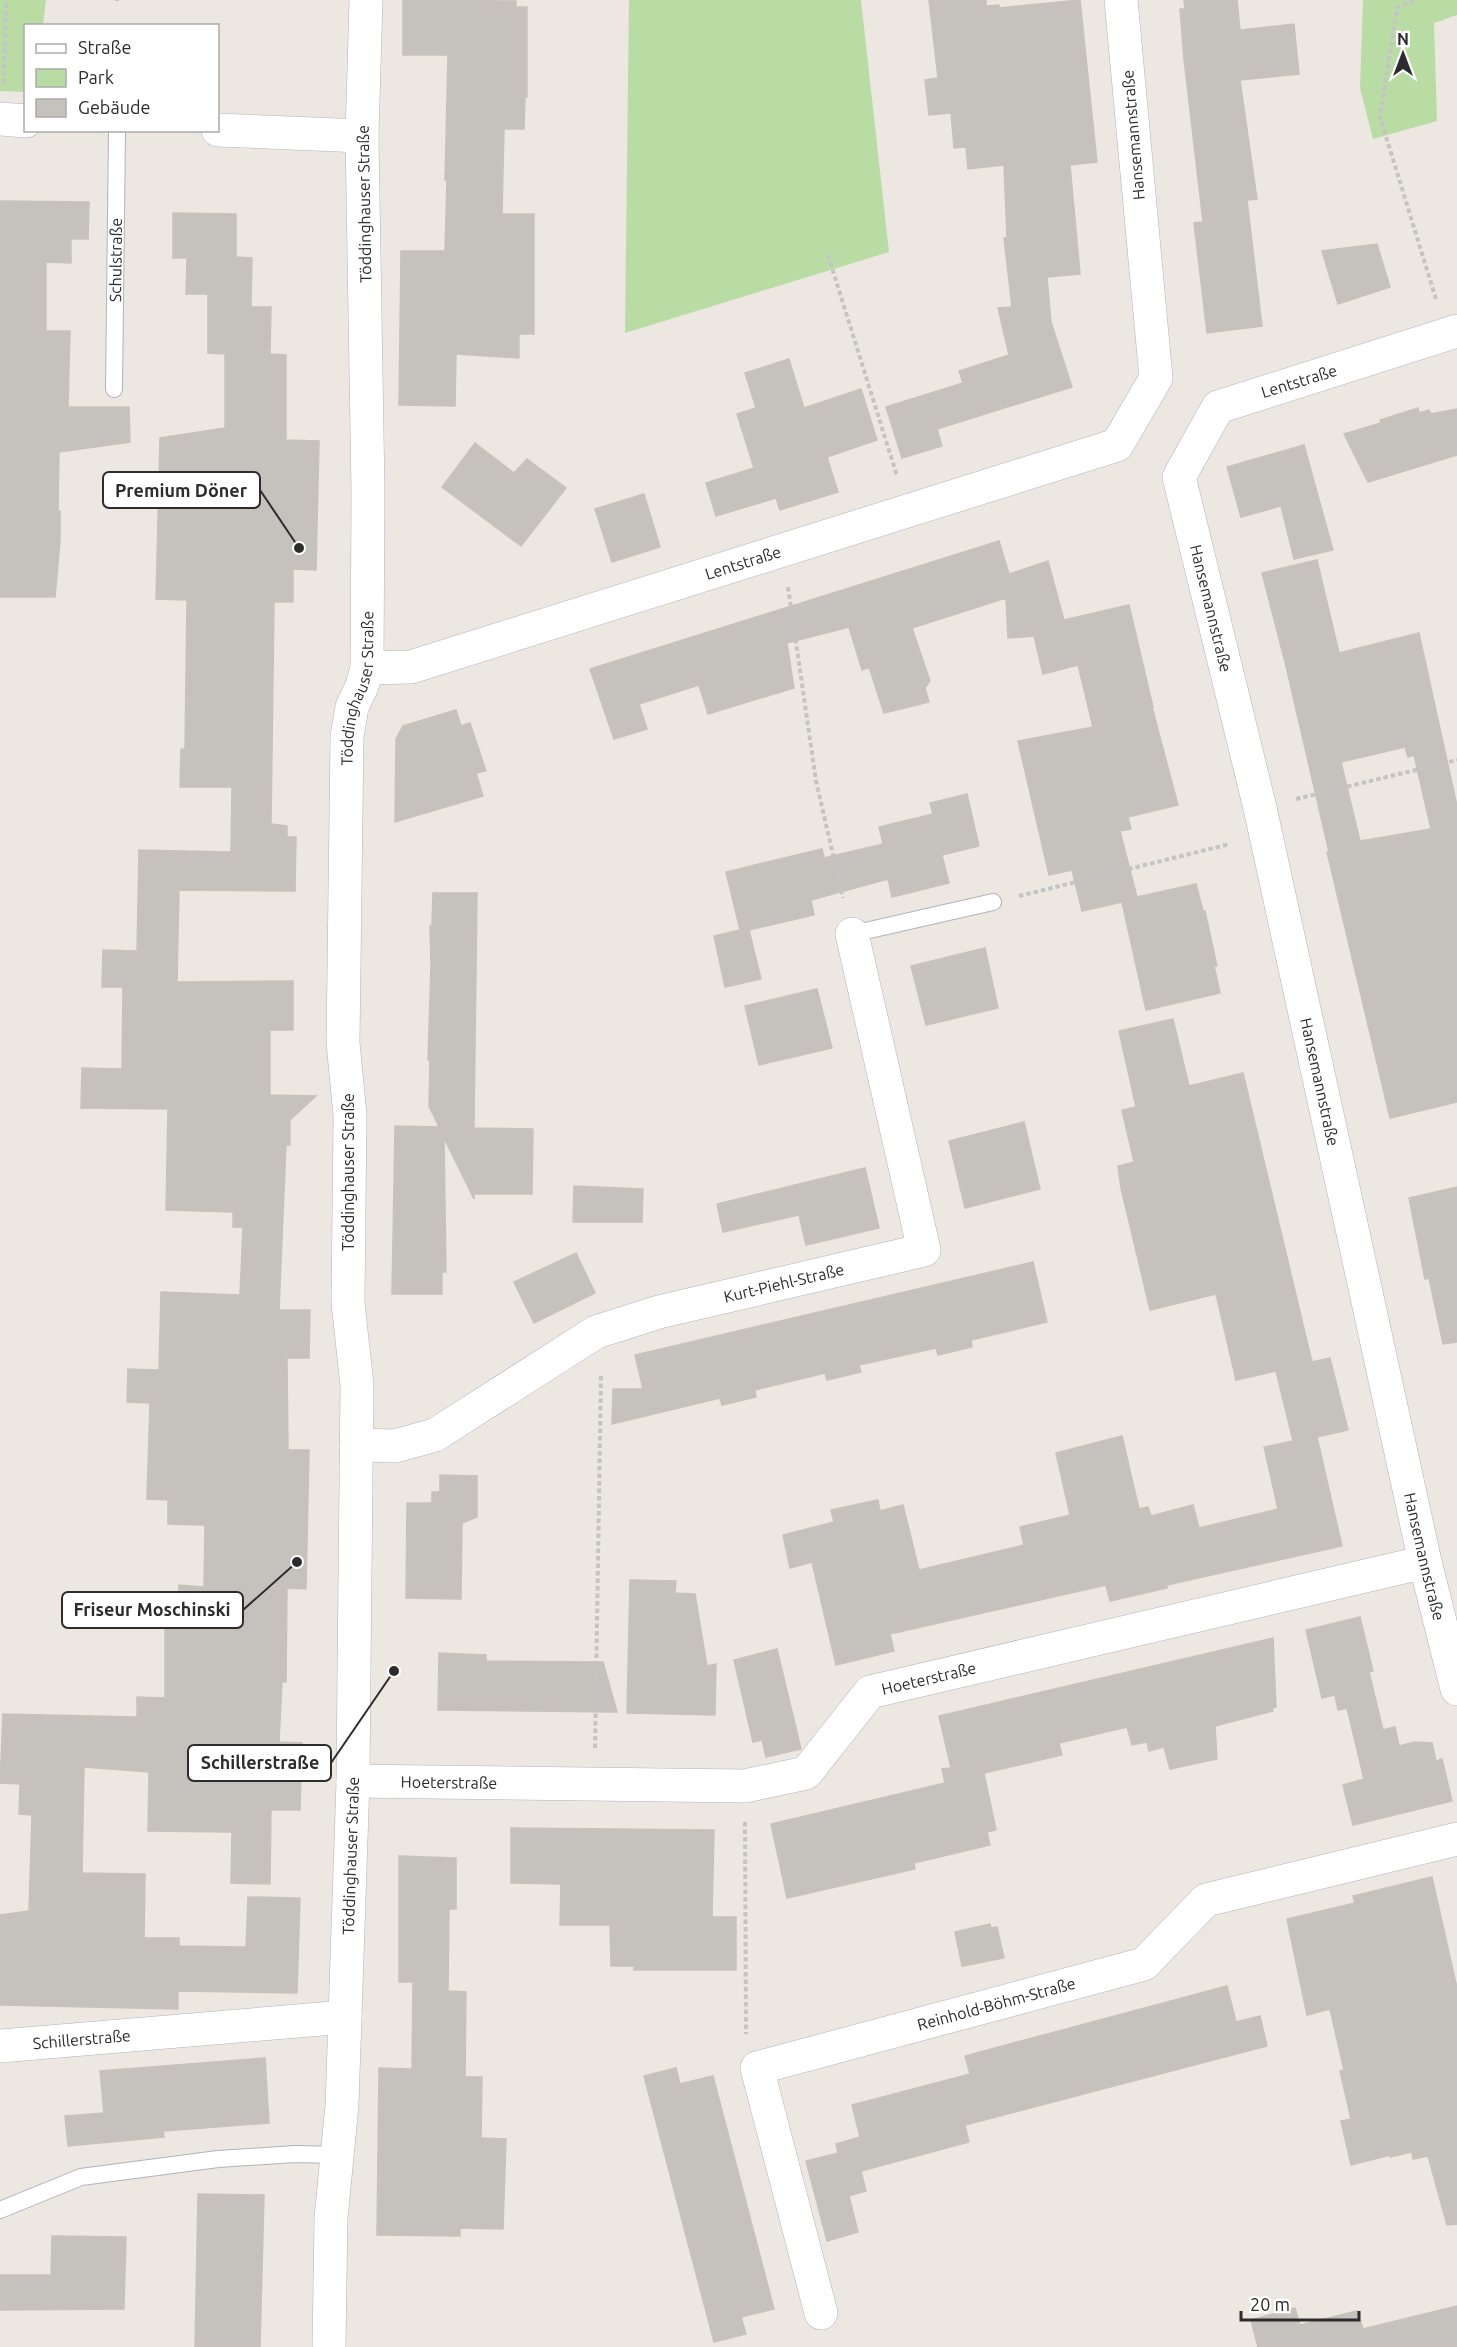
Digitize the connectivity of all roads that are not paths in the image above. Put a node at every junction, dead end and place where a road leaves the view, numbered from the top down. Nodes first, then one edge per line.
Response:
1 (366, 0) edge
2 (1120, 0) edge
3 (219, 130) edge
4 (117, 132) edge
5 (362, 136) junction
6 (1452, 333) edge
7 (114, 389) dead end
8 (1117, 445) joint
9 (1179, 477) joint
10 (367, 668) junction
11 (993, 902) road end
12 (852, 934) joint
13 (356, 1445) junction
14 (1425, 1562) junction
15 (1457, 1689) edge
16 (353, 1781) junction
17 (1457, 1839) edge
18 (345, 2017) junction
19 (0, 2046) edge
20 (338, 2155) junction
21 (0, 2210) edge
22 (821, 2313) dead end
23 (329, 2347) edge

1 - 5 street, Töddinghauser Straße
2 - 8 street, Hansemannstraße
3 - 5 street
4 - 7 lane, Schulstraße
5 - 10 street, Töddinghauser Straße
6 - 9 street, Lentstraße
8 - 10 street, Lentstraße
9 - 14 street, Hansemannstraße
10 - 13 street, Töddinghauser Straße
11 - 12 lane
12 - 13 street, Kurt-Piehl-Straße
13 - 16 street, Töddinghauser Straße
14 - 15 street, Hansemannstraße
14 - 16 street, Hoeterstraße
16 - 18 street, Töddinghauser Straße
17 - 22 street, Reinhold-Böhm-Straße
18 - 19 street, Schillerstraße
18 - 20 street, Töddinghauser Straße
20 - 21 lane
20 - 23 street, Töddinghauser Straße

